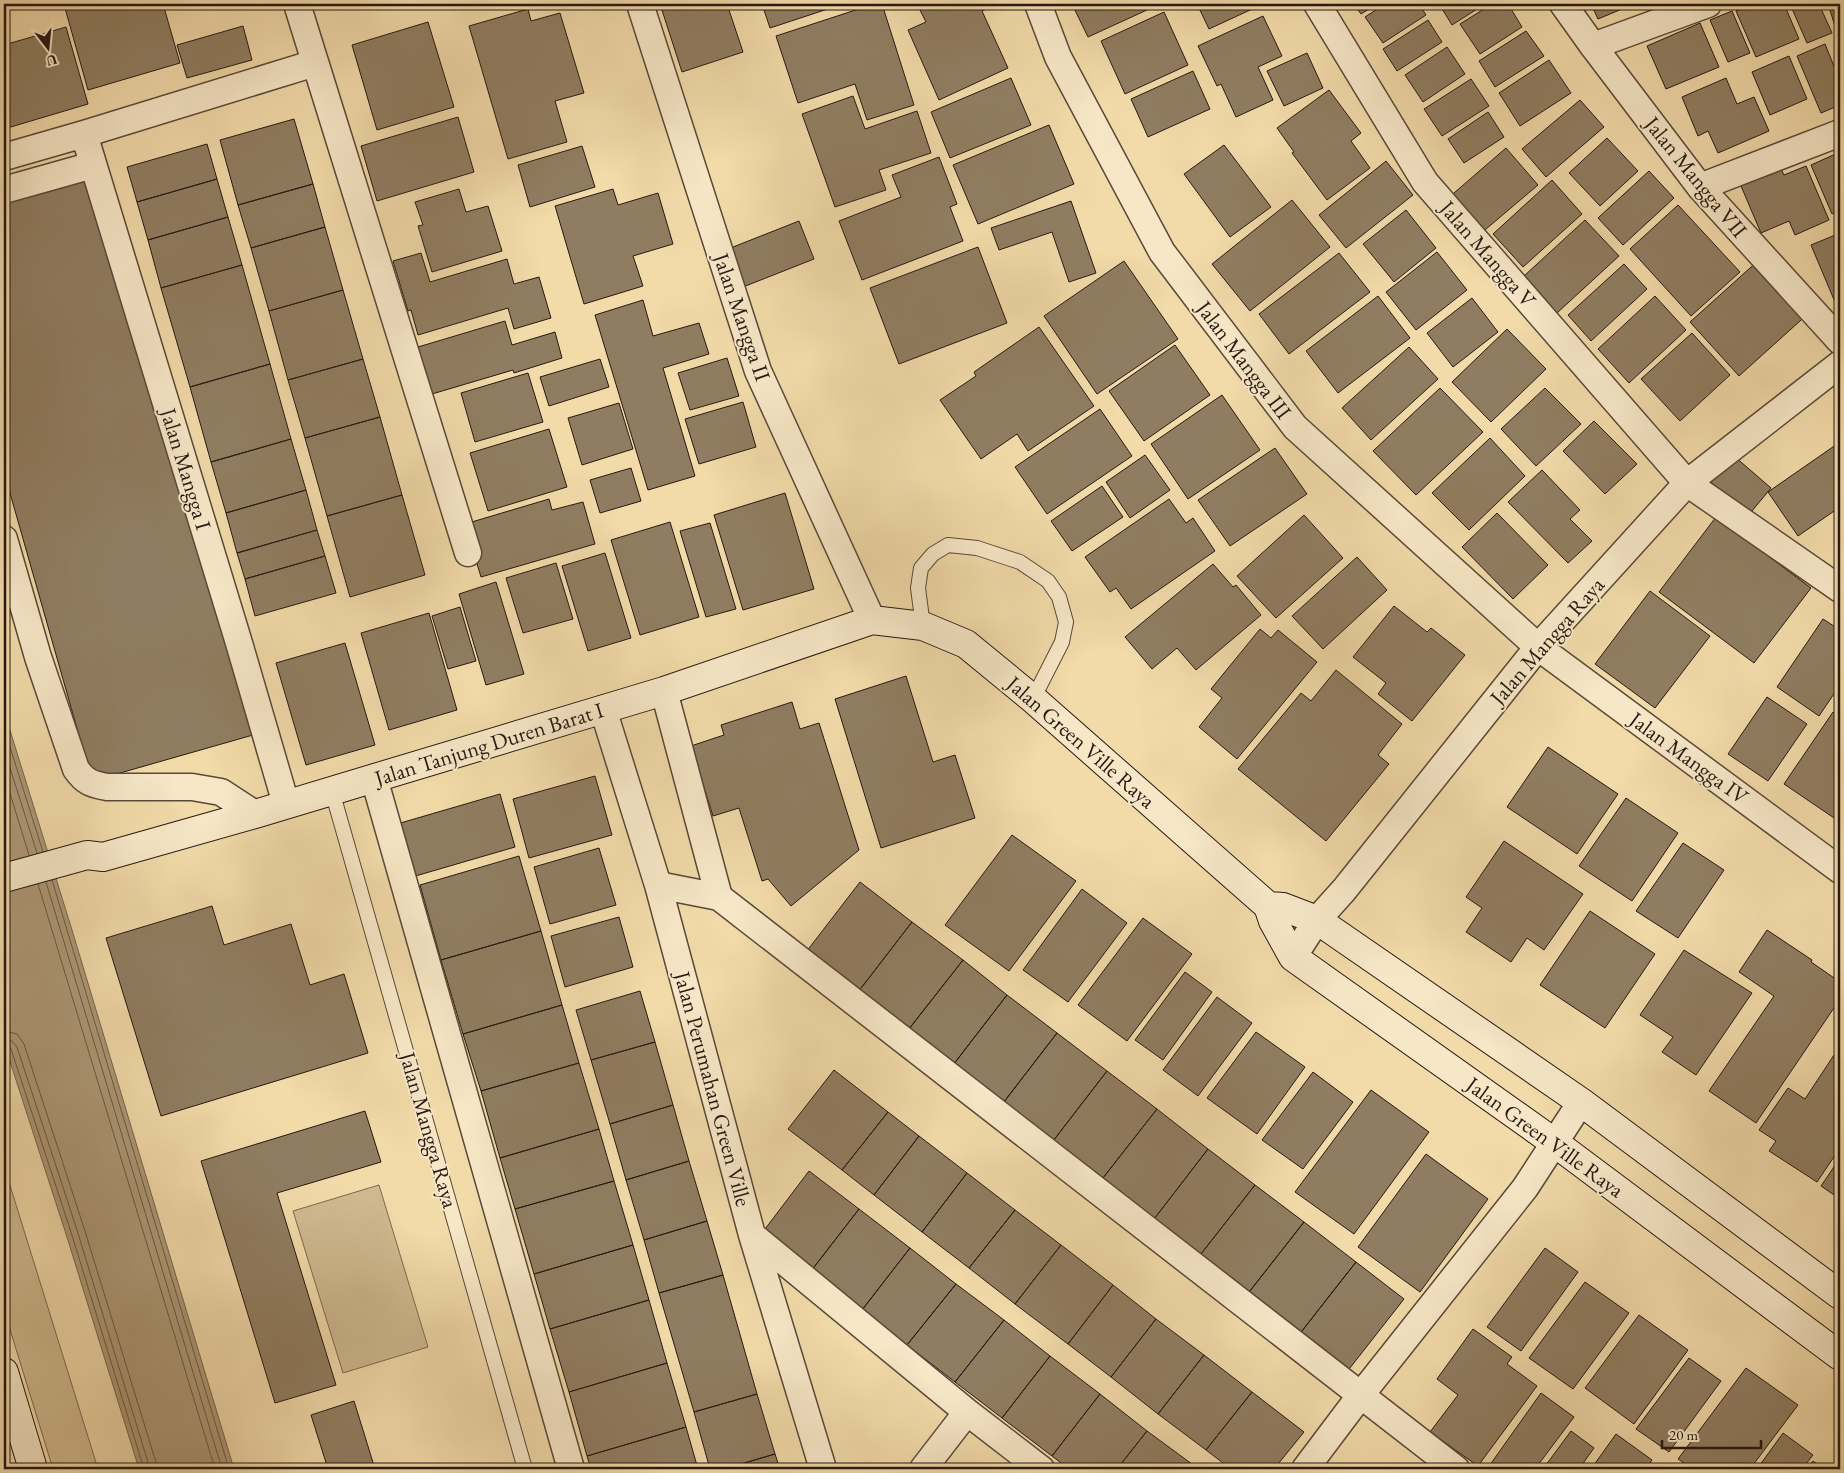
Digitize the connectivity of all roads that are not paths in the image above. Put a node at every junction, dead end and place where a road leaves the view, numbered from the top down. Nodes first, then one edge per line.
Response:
1 (297, 4) edge
2 (640, 4) edge
3 (1038, 4) edge
4 (1317, 4) edge
5 (1563, 4) edge
6 (1708, 4) edge
7 (1593, 46) junction
8 (315, 63) junction
9 (84, 134) junction
10 (1840, 134) edge
11 (4, 157) edge
12 (93, 165) junction
13 (1700, 187) junction
14 (4, 190) edge
15 (1840, 341) edge
16 (1840, 364) edge
17 (1687, 483) junction
18 (4, 539) edge
19 (468, 553) dead end
20 (1840, 589) edge
21 (872, 620) junction
22 (923, 626) junction
23 (1538, 647) junction
24 (664, 691) junction
25 (1034, 699) junction
26 (603, 709) junction
27 (374, 778) junction
28 (332, 791) junction
29 (286, 804) junction
30 (255, 814) junction
31 (94, 859) junction
32 (1840, 870) edge
33 (4, 878) edge
34 (658, 885) junction
35 (4, 892) edge
36 (719, 897) junction
37 (1268, 906) junction
38 (1318, 920) junction
39 (1293, 957) junction
40 (1581, 1102) junction
41 (1555, 1143) junction
42 (752, 1235) junction
43 (1840, 1295) edge
44 (1840, 1356) edge
45 (4, 1372) edge
46 (1360, 1396) junction
47 (967, 1412) junction
48 (33, 1469) edge
49 (525, 1469) edge
50 (571, 1469) edge
51 (824, 1469) edge
52 (923, 1469) edge
53 (1041, 1469) edge
54 (1305, 1469) edge
55 (1456, 1469) edge

1 - 8 street
2 - 21 street, Jalan Mangga II
3 - 23 street, Jalan Mangga III
4 - 17 street, Jalan Mangga V
5 - 7 street, Jalan Mangga VII
6 - 7 street
7 - 13 street, Jalan Mangga VII
8 - 9 street
8 - 19 street
9 - 11 street
9 - 12 street, Jalan Mangga I
10 - 13 street
12 - 14 street
12 - 29 street, Jalan Mangga I
13 - 15 street, Jalan Mangga VII
16 - 17 street, Jalan Mangga Raya
17 - 20 street, Jalan Mangga V
17 - 23 street, Jalan Mangga Raya
18 - 30 street
21 - 22 street, Jalan Green Ville Raya
21 - 24 street, Jalan Tanjung Duren Barat I
22 - 25 street, Jalan Green Ville Raya
22 - 25 lane
23 - 32 street, Jalan Mangga IV
23 - 38 street, Jalan Mangga Raya
24 - 26 street, Jalan Tanjung Duren Barat I
24 - 36 street
25 - 37 street, Jalan Green Ville Raya
26 - 27 street, Jalan Tanjung Duren Barat I
26 - 34 street, Jalan Perumahan Green Ville
27 - 28 street, Jalan Tanjung Duren Barat I
27 - 50 street
28 - 29 street, Jalan Tanjung Duren Barat I
28 - 49 lane, Jalan Mangga Raya
29 - 30 street, Jalan Tanjung Duren Barat I
30 - 31 street, Jalan Tanjung Duren Barat I
31 - 33 street, Jalan Tanjung Duren Barat I
31 - 35 street, Jalan Tanjung Duren Barat I
34 - 36 street
34 - 42 street, Jalan Perumahan Green Ville
36 - 46 street
37 - 38 street
37 - 39 street, Jalan Green Ville Raya
38 - 39 street, Jalan Mangga Raya
38 - 40 street
39 - 41 street, Jalan Green Ville Raya
40 - 41 street
40 - 43 street
41 - 44 street, Jalan Green Ville Raya
41 - 46 street
42 - 47 street
42 - 51 street, Jalan Perumahan Green Ville
45 - 48 street
46 - 54 street
46 - 55 street
47 - 52 street
47 - 53 street

